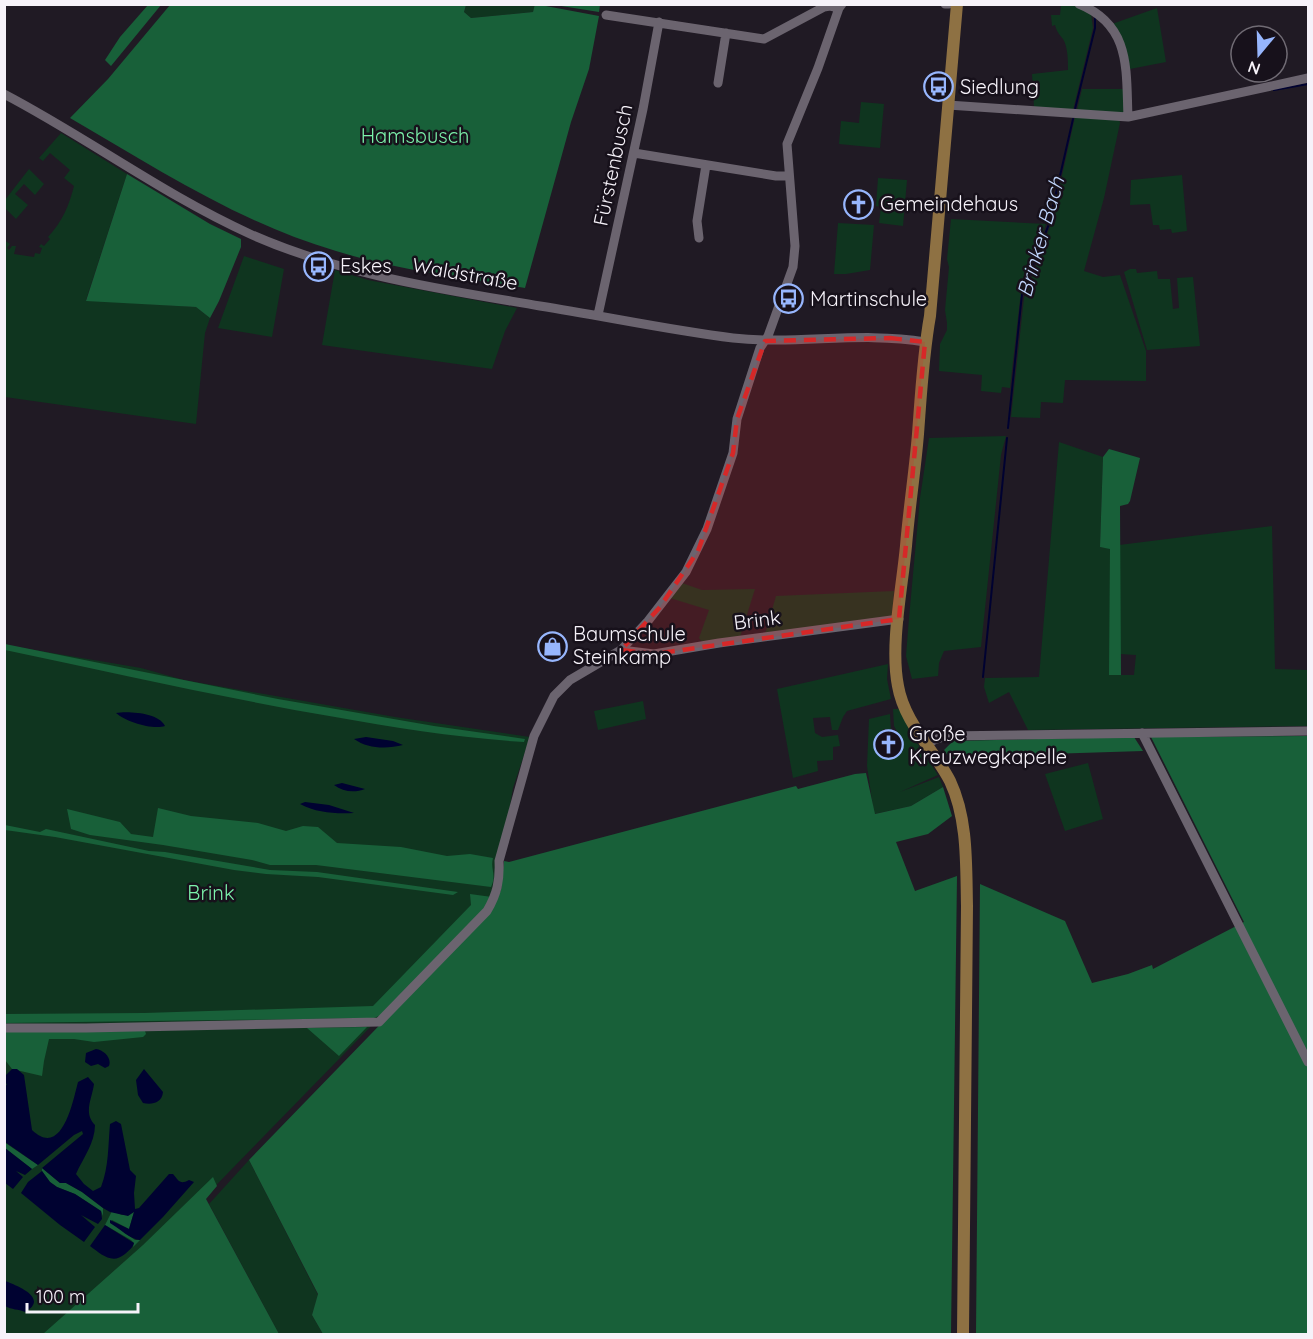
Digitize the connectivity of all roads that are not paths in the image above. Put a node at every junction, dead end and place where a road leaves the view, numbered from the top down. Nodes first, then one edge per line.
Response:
1 (945, 4) edge
2 (950, 4) edge
3 (957, 4) edge
4 (1079, 4) edge
5 (841, 6) edge
6 (606, 15) dead end
7 (659, 22) junction
8 (726, 33) junction
9 (1308, 78) edge
10 (718, 83) dead end
11 (4, 94) edge
12 (948, 105) junction
13 (1128, 117) junction
14 (634, 153) junction
15 (706, 165) junction
16 (788, 176) junction
17 (699, 238) dead end
18 (598, 315) junction
19 (765, 341) junction
20 (925, 342) junction
21 (899, 619) junction
22 (621, 650) junction
23 (1308, 731) edge
24 (1142, 733) junction
25 (928, 744) junction
26 (4, 1028) edge
27 (1308, 1062) edge
28 (963, 1335) edge

1 - 2 street
3 - 12 main road
4 - 13 street
5 - 8 street
5 - 16 street
6 - 7 street
7 - 8 street
7 - 14 street, Fürstenbusch
8 - 10 street
9 - 13 street
11 - 18 street, Waldstraße
12 - 13 street
12 - 20 main road
14 - 15 street
14 - 18 street, Fürstenbusch
15 - 16 street
15 - 17 street
16 - 19 street
18 - 19 street, Waldstraße
19 - 20 street, Waldstraße
19 - 22 street
20 - 21 main road
21 - 22 street, Brink
21 - 25 main road
22 - 26 street
23 - 24 street
24 - 25 street
24 - 27 street
25 - 28 main road

